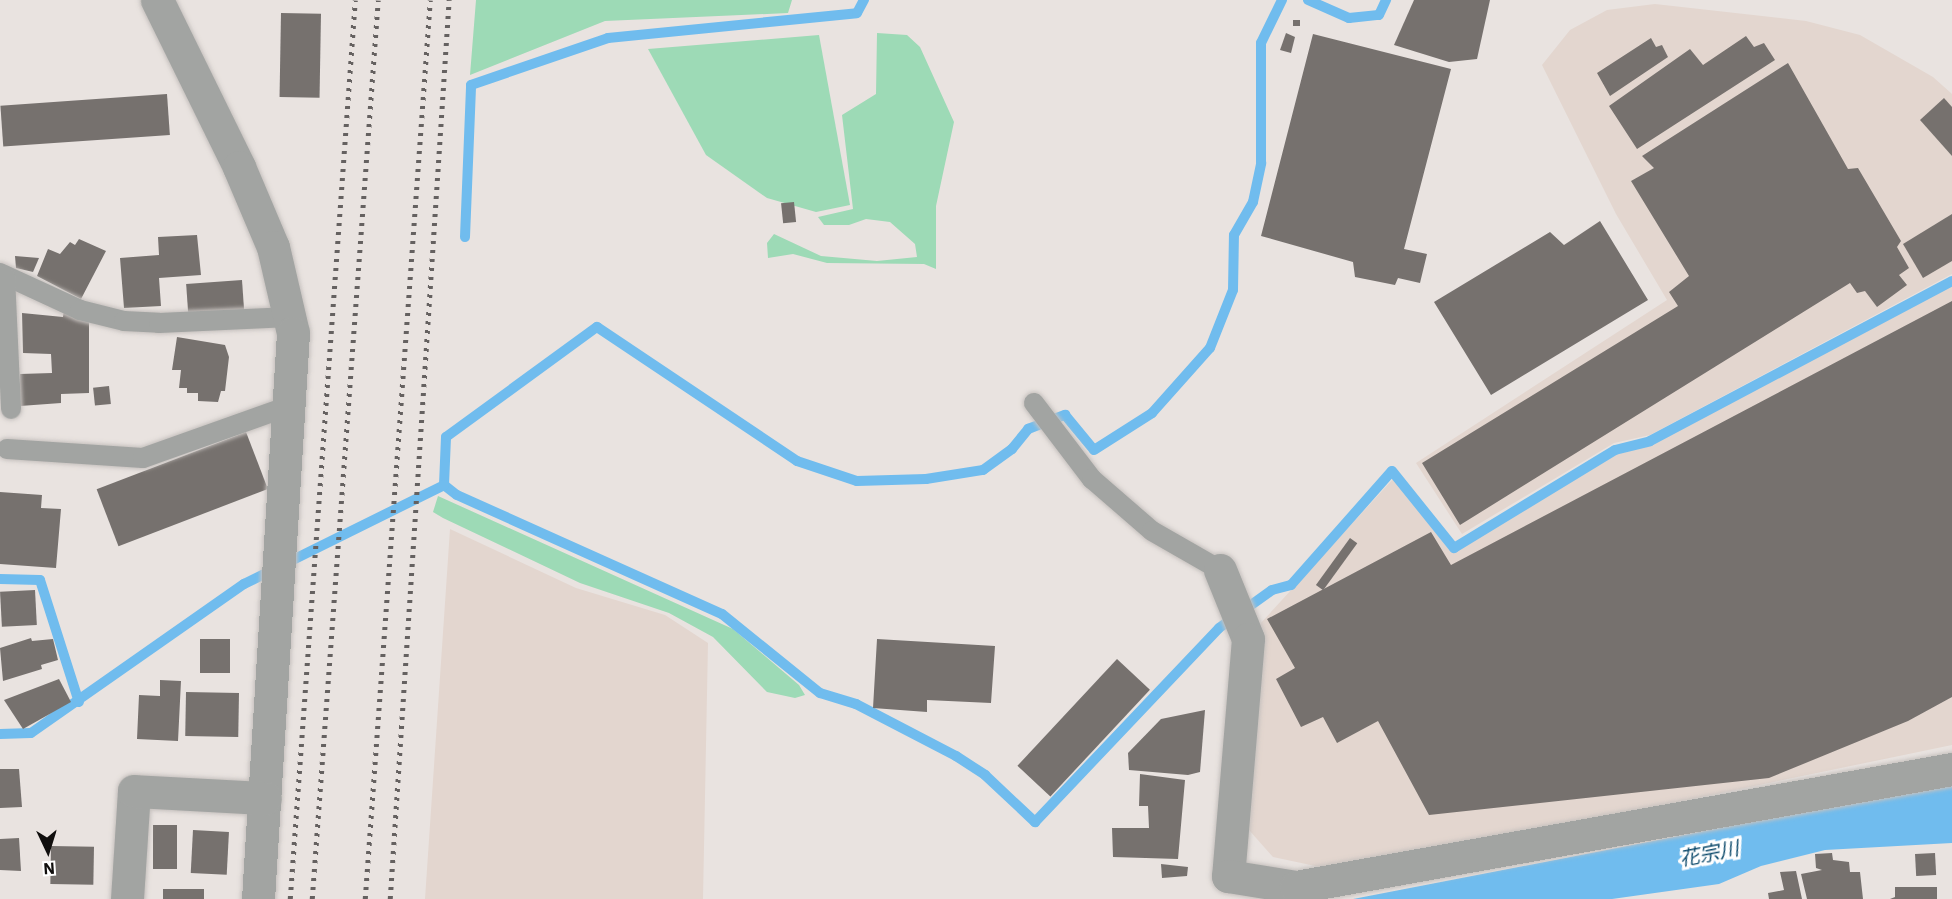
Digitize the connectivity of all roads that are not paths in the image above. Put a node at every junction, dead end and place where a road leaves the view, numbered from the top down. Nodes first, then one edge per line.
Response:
1 (157, 0) edge
2 (3, 274) edge
3 (290, 316) junction
4 (1034, 403) dead end
5 (289, 406) junction
6 (11, 409) dead end
7 (7, 449) dead end
8 (1220, 570) joint
9 (1952, 769) edge
10 (265, 798) junction
11 (127, 899) edge
12 (258, 899) edge

1 - 3 street
2 - 3 lane
2 - 6 lane
3 - 5 street
4 - 8 lane
5 - 7 lane
5 - 10 street
8 - 9 street
10 - 11 street
10 - 12 street

